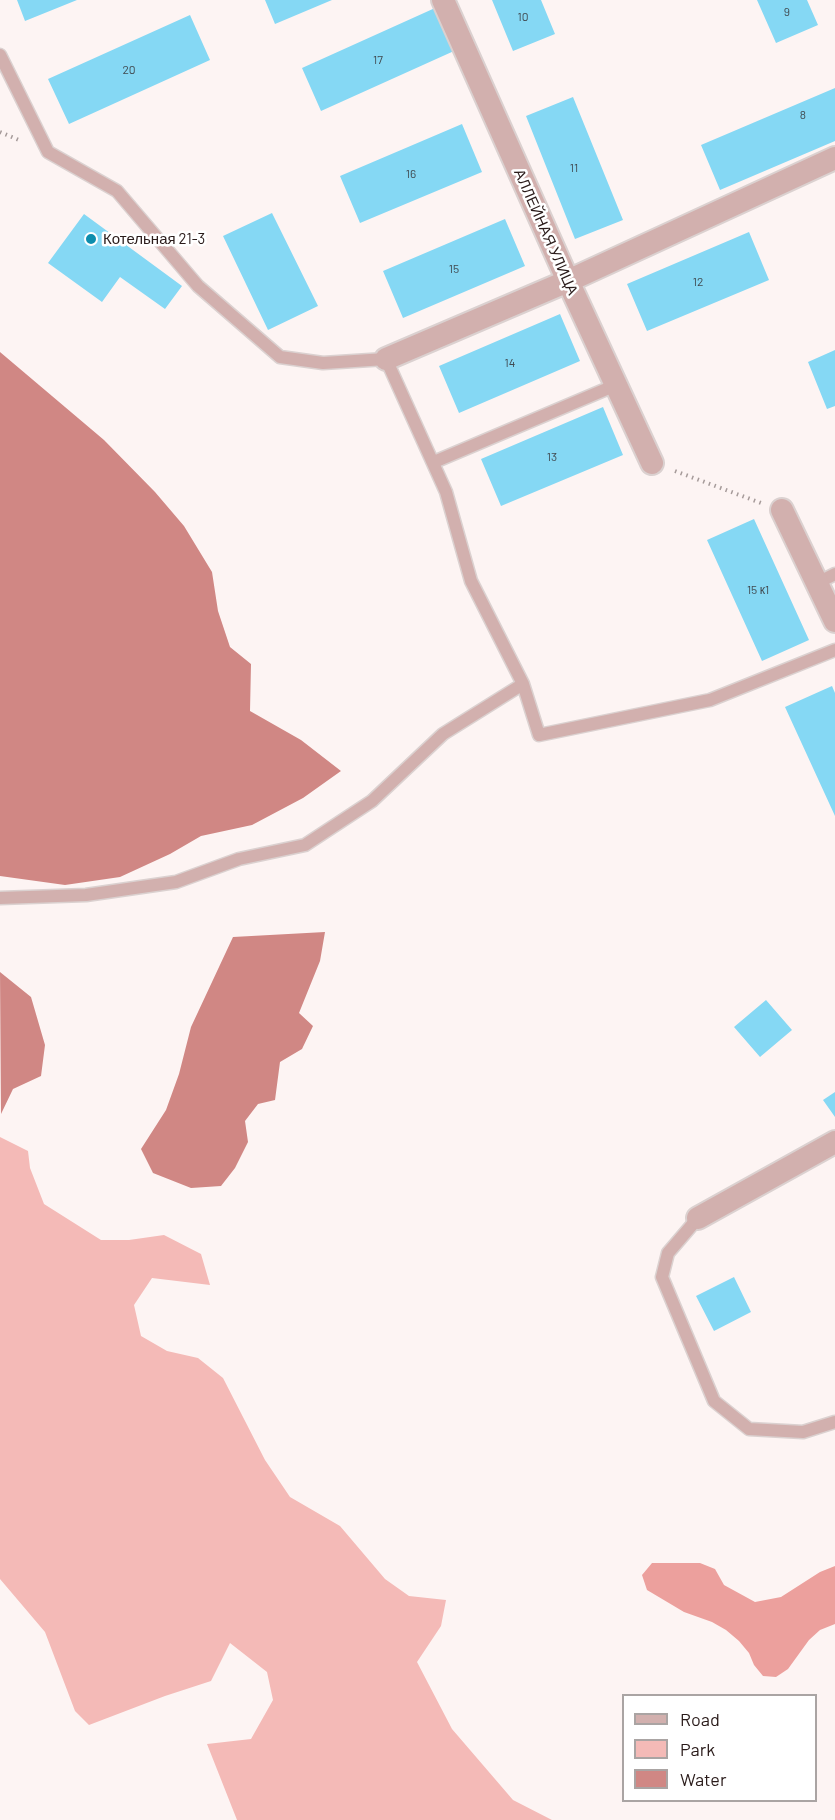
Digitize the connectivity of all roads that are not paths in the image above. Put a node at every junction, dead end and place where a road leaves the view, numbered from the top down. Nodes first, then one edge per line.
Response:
1 (443, 0) edge
2 (0, 55) edge
3 (835, 158) edge
4 (568, 281) junction
5 (386, 359) junction
6 (616, 385) junction
7 (434, 462) junction
8 (652, 463) road end
9 (782, 510) road end
10 (826, 579) edge
11 (835, 621) edge
12 (835, 650) edge
13 (524, 684) junction
14 (0, 898) edge
15 (835, 1142) edge
16 (698, 1218) joint
17 (835, 1422) edge

1 - 4 street, АЛЛЕЙНАЯ УЛИЦА
2 - 5 lane
3 - 4 street
4 - 5 street
4 - 6 street, АЛЛЕЙНАЯ УЛИЦА
5 - 7 lane
6 - 7 lane
6 - 8 street, АЛЛЕЙНАЯ УЛИЦА
7 - 13 lane
9 - 10 street
10 - 11 street
12 - 13 lane
13 - 14 lane
15 - 16 street
16 - 17 lane

